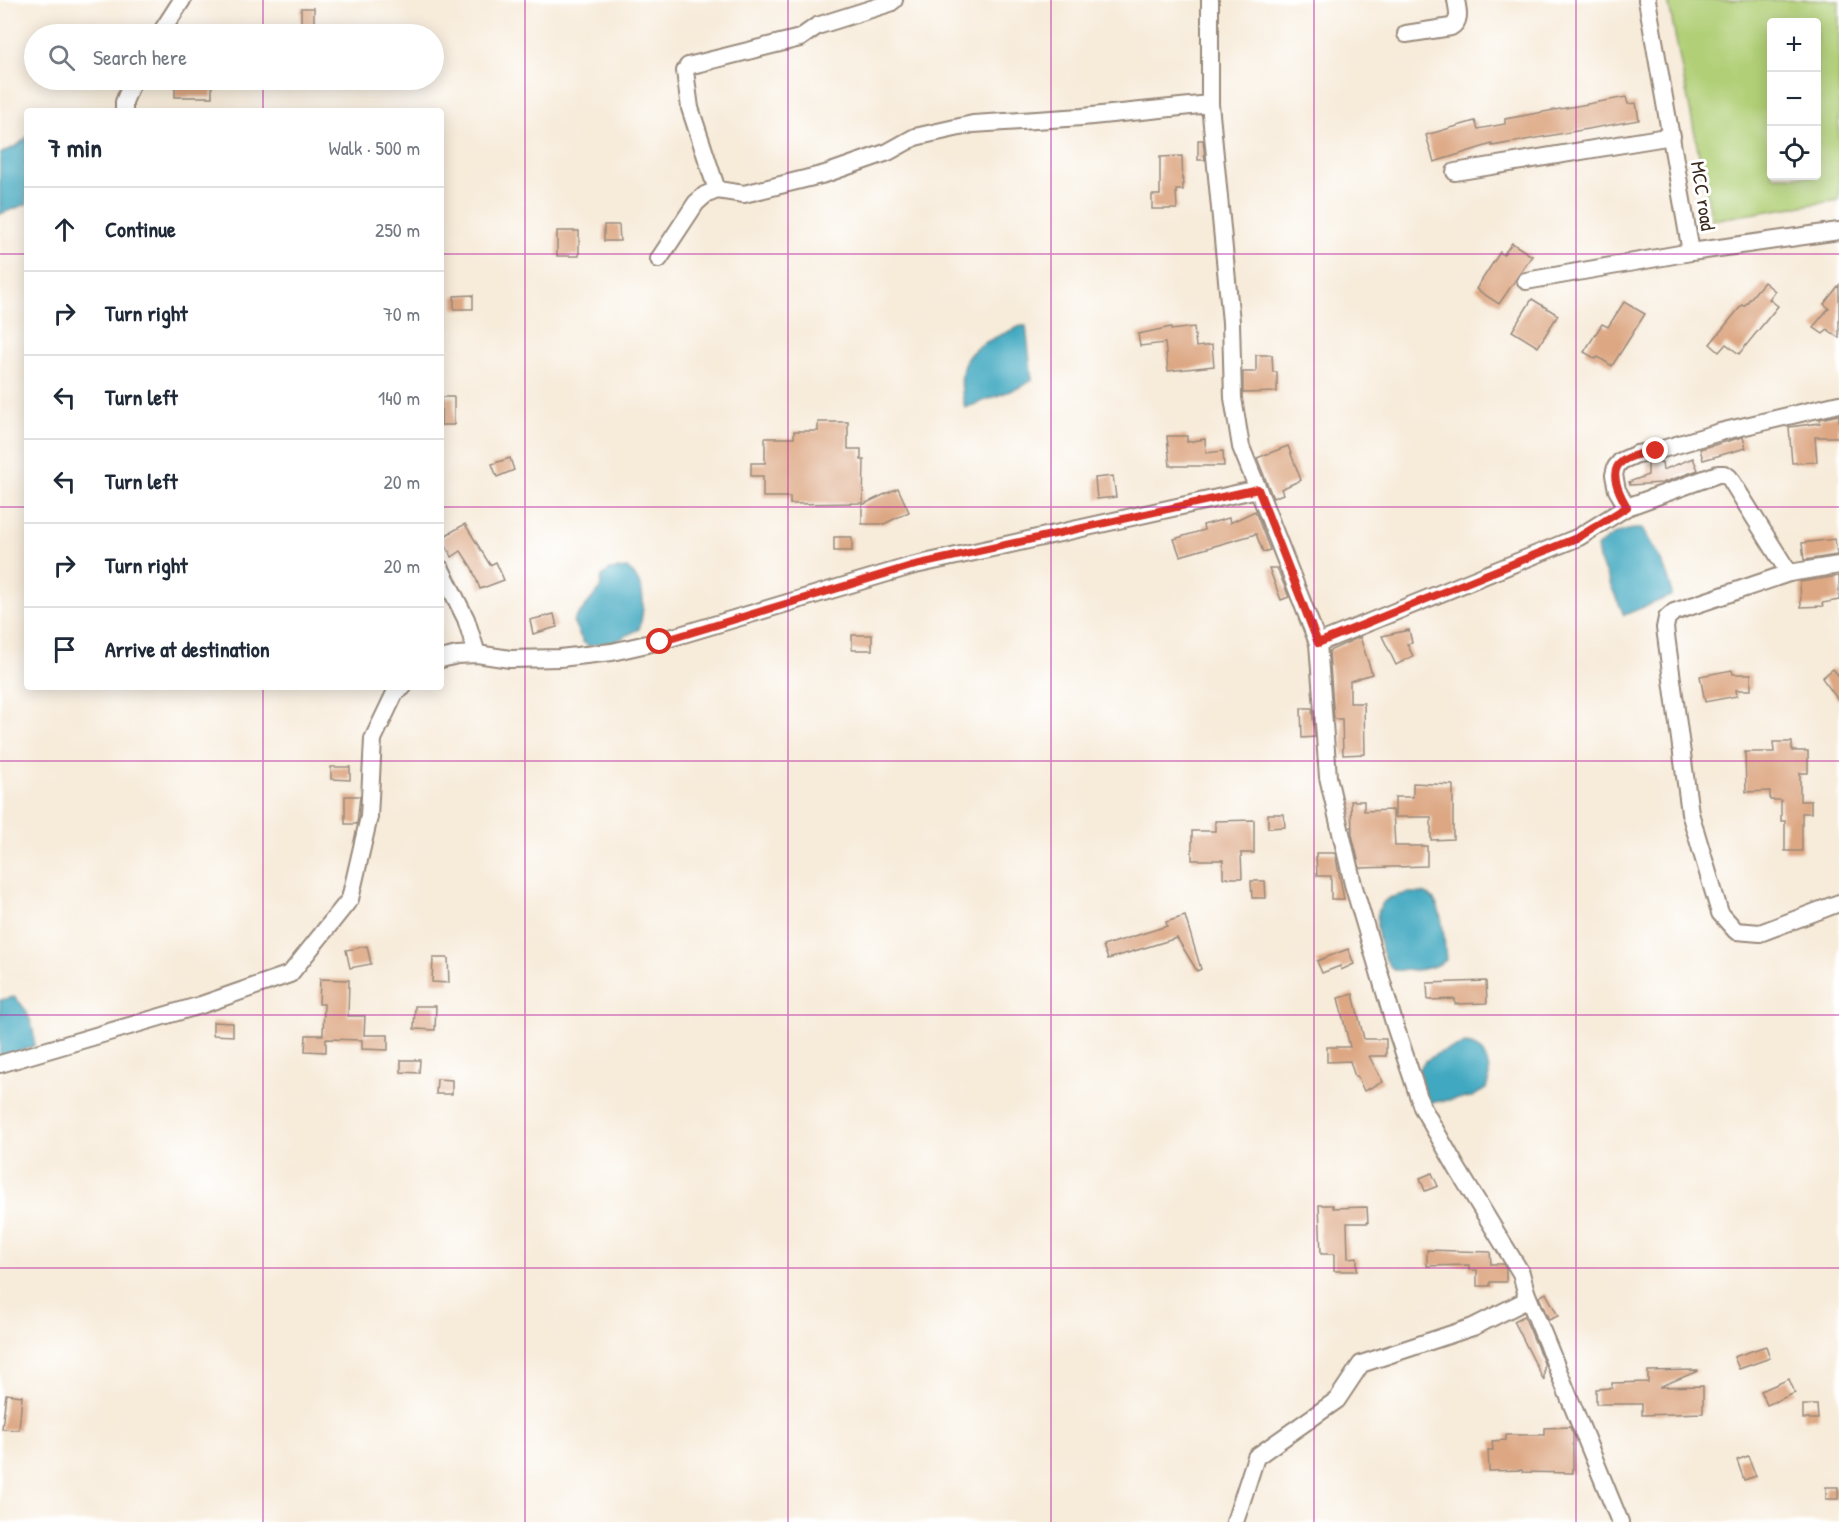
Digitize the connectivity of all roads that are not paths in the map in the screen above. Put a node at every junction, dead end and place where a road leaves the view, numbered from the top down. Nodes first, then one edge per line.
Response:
1 (182, 0) edge
2 (894, 0) edge
3 (1210, 0) edge
4 (1456, 0) edge
5 (1647, 0) edge
6 (166, 24) edge
7 (1406, 34) dead end
8 (128, 90) edge
9 (1210, 104) junction
10 (124, 108) edge
11 (1672, 136) junction
12 (1455, 172) dead end
13 (717, 190) junction
14 (1839, 231) edge
15 (1691, 252) junction
16 (659, 260) dead end
17 (1526, 281) dead end
18 (1839, 404) edge
19 (1258, 489) junction
20 (1627, 507) junction
21 (1839, 565) edge
22 (1789, 573) junction
23 (444, 575) edge
24 (1318, 643) junction
25 (477, 654) junction
26 (444, 658) edge
27 (399, 690) edge
28 (1839, 903) edge
29 (0, 1064) edge
30 (1526, 1292) junction
31 (1234, 1522) edge
32 (1620, 1522) edge

1 - 6 street
2 - 13 street
3 - 9 street
4 - 7 street
5 - 11 street, MCC road
8 - 10 street
9 - 13 street
9 - 19 street
11 - 12 street
11 - 15 street, MCC road
13 - 16 street
14 - 15 street, MCC road
15 - 17 street
18 - 20 street
19 - 24 street
19 - 25 street
20 - 22 street
20 - 24 street
21 - 22 street
22 - 28 street
23 - 25 street
24 - 30 street
25 - 26 street
27 - 29 street
30 - 31 street
30 - 32 street

